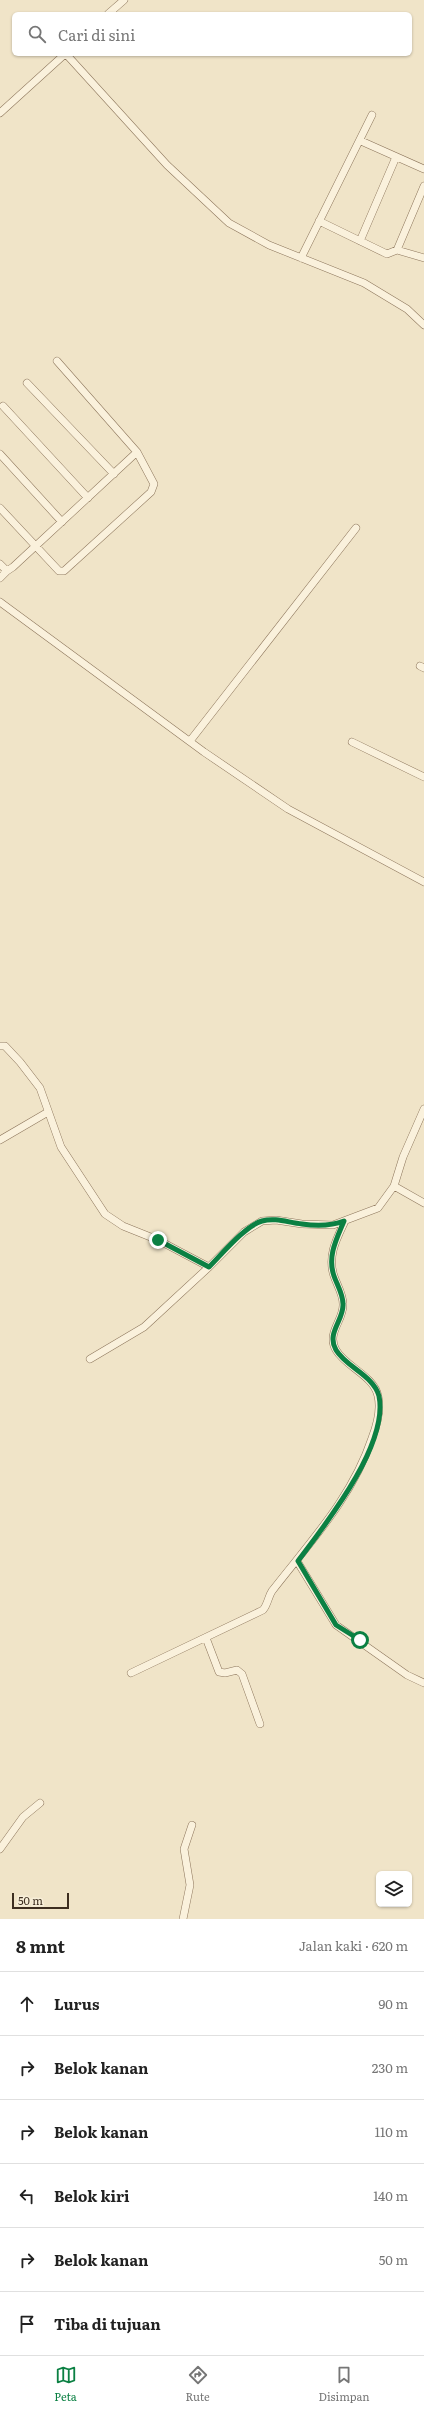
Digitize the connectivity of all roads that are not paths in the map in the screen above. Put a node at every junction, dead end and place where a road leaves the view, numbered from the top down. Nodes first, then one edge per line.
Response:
1 (124, 0) edge
2 (110, 12) edge
3 (63, 56) edge
4 (67, 56) edge
5 (0, 113) edge
6 (372, 115) dead end
7 (361, 141) junction
8 (396, 157) junction
9 (424, 169) edge
10 (424, 186) edge
11 (319, 221) junction
12 (360, 241) junction
13 (397, 250) junction
14 (302, 258) junction
15 (424, 258) edge
16 (424, 325) edge
17 (57, 361) dead end
18 (27, 383) dead end
19 (3, 406) dead end
20 (137, 452) junction
21 (0, 454) edge
22 (114, 474) junction
23 (88, 498) junction
24 (0, 508) edge
25 (62, 522) junction
26 (356, 528) dead end
27 (35, 547) junction
28 (0, 564) edge
29 (7, 571) junction
30 (0, 578) edge
31 (0, 602) edge
32 (190, 741) junction
33 (352, 742) dead end
34 (424, 778) edge
35 (424, 882) edge
36 (0, 1046) edge
37 (424, 1109) edge
38 (48, 1112) junction
39 (0, 1140) edge
40 (394, 1186) junction
41 (424, 1203) edge
42 (344, 1221) junction
43 (209, 1267) junction
44 (90, 1359) dead end
45 (301, 1566) junction
46 (206, 1638) junction
47 (131, 1673) dead end
48 (424, 1683) edge
49 (260, 1724) dead end
50 (40, 1803) dead end
51 (192, 1824) dead end
52 (0, 1849) edge
53 (184, 1919) edge

1 - 2 street
3 - 5 street
4 - 14 street
6 - 7 street
7 - 8 street
7 - 11 street
8 - 9 street
8 - 12 street
10 - 13 street
11 - 12 street
11 - 14 street
12 - 13 street
13 - 15 street
14 - 16 street
17 - 20 street
18 - 22 street
19 - 23 street
20 - 22 street
20 - 27 street
21 - 25 street
22 - 23 street
23 - 25 street
24 - 27 street
25 - 27 street
26 - 32 street
27 - 29 street
28 - 29 street
29 - 30 street
31 - 32 street
32 - 35 street
33 - 34 street
36 - 38 street
37 - 40 street
38 - 39 street
38 - 43 street
40 - 41 street
40 - 42 street
42 - 43 street
42 - 45 street
43 - 44 street
45 - 46 street
45 - 48 street
46 - 47 street
46 - 49 street
50 - 52 street
51 - 53 street

